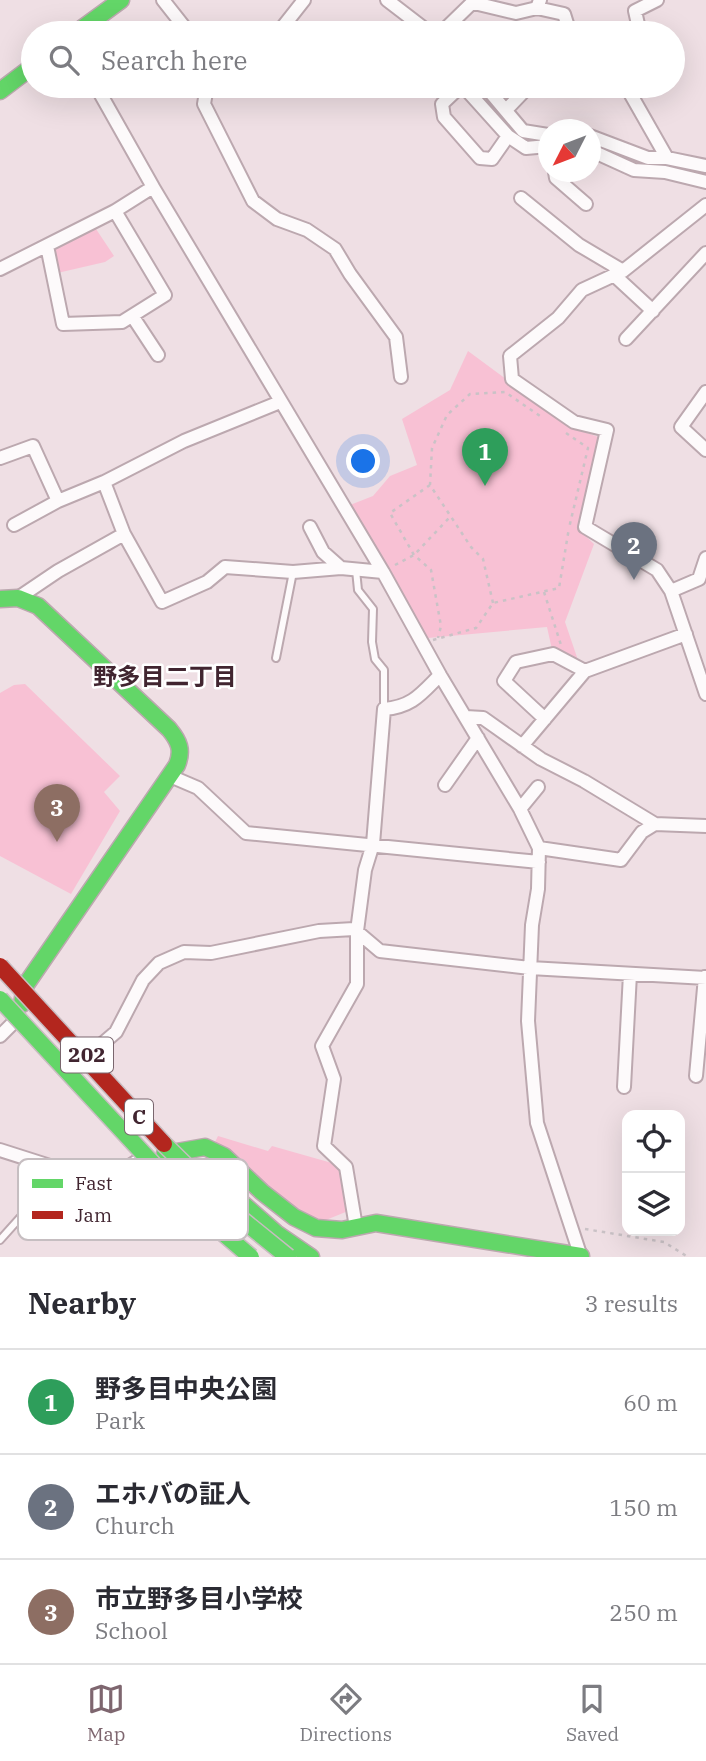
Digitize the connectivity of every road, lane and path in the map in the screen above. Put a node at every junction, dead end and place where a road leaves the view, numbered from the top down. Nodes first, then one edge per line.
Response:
1 (121, 0) edge
2 (163, 0) edge
3 (304, 0) edge
4 (387, 0) edge
5 (657, 0) edge
6 (475, 1) edge
7 (539, 4) edge
8 (92, 21) edge
9 (180, 21) edge
10 (287, 21) edge
11 (414, 21) edge
12 (454, 21) edge
13 (566, 21) edge
14 (637, 21) edge
15 (21, 75) edge
16 (0, 91) edge
17 (103, 98) edge
18 (205, 98) edge
19 (449, 98) edge
20 (473, 98) edge
21 (496, 98) edge
22 (518, 98) edge
23 (633, 98) edge
24 (506, 110) junction
25 (538, 133) edge
26 (508, 136) junction
27 (601, 140) edge
28 (538, 147) edge
29 (601, 155) edge
30 (667, 158) junction
31 (706, 166) edge
32 (561, 182) edge
33 (706, 182) edge
34 (153, 187) junction
35 (521, 198) dead end
36 (586, 204) dead end
37 (115, 211) junction
38 (703, 213) edge
39 (47, 246) junction
40 (706, 253) edge
41 (0, 269) edge
42 (619, 273) junction
43 (653, 311) junction
44 (133, 317) junction
45 (626, 339) dead end
46 (158, 355) dead end
47 (401, 377) dead end
48 (706, 392) edge
49 (280, 402) junction
50 (543, 417) dead end
51 (565, 433) dead end
52 (706, 450) edge
53 (0, 458) edge
54 (104, 482) junction
55 (430, 485) junction
56 (58, 500) junction
57 (450, 517) junction
58 (14, 525) dead end
59 (586, 525) junction
60 (310, 527) dead end
61 (569, 528) junction
62 (124, 534) junction
63 (414, 555) junction
64 (706, 558) edge
65 (341, 568) junction
66 (355, 569) junction
67 (293, 572) junction
68 (383, 572) junction
69 (671, 591) junction
70 (544, 592) junction
71 (18, 598) junction
72 (0, 599) edge
73 (493, 603) junction
74 (686, 634) junction
75 (438, 639) junction
76 (423, 643) junction
77 (276, 657) dead end
78 (566, 661) junction
79 (585, 671) junction
80 (440, 676) junction
81 (706, 694) edge
82 (384, 709) junction
83 (466, 717) junction
84 (545, 719) junction
85 (478, 738) junction
86 (522, 746) junction
87 (170, 776) junction
88 (444, 785) dead end
89 (538, 787) dead end
90 (520, 809) junction
91 (655, 824) junction
92 (706, 826) edge
93 (373, 844) junction
94 (539, 848) junction
95 (539, 862) junction
96 (357, 931) junction
97 (0, 958) edge
98 (0, 966) edge
99 (530, 968) junction
100 (630, 974) junction
101 (705, 978) edge
102 (25, 986) junction
103 (0, 998) edge
104 (19, 1017) junction
105 (0, 1036) edge
106 (88, 1056) junction
107 (696, 1076) dead end
108 (624, 1087) dead end
109 (0, 1150) edge
110 (172, 1153) junction
111 (145, 1156) junction
112 (30, 1159) edge
113 (140, 1159) edge
114 (148, 1159) edge
115 (149, 1159) edge
116 (177, 1159) edge
117 (178, 1159) edge
118 (227, 1159) edge
119 (248, 1179) edge
120 (248, 1208) edge
121 (18, 1220) edge
122 (248, 1224) edge
123 (248, 1226) edge
124 (356, 1227) junction
125 (581, 1228) dead end
126 (0, 1240) edge
127 (229, 1240) edge
128 (231, 1240) edge
129 (581, 1256) edge
130 (251, 1257) edge
131 (288, 1257) edge
132 (311, 1257) edge
133 (688, 1257) edge

1 - 8 main road
2 - 9 street
3 - 10 street
4 - 11 street
5 - 14 street
6 - 7 street
6 - 12 street
7 - 13 street
15 - 16 main road
17 - 34 street
18 - 47 street
19 - 26 street
20 - 26 street
21 - 24 street
22 - 24 street
23 - 30 street
24 - 25 street
26 - 28 street
27 - 30 street
29 - 33 street
30 - 31 street
32 - 36 street
34 - 37 street
34 - 49 street
35 - 42 street
37 - 39 street
37 - 44 street
38 - 42 street
39 - 41 street
39 - 44 street
40 - 43 street
42 - 43 street
42 - 59 street
43 - 45 street
44 - 46 street
48 - 52 street
49 - 54 street
49 - 68 street
50 - 55 path
51 - 61 path
53 - 56 street
54 - 56 street
54 - 62 street
55 - 57 path
55 - 63 path
56 - 58 street
57 - 63 path
57 - 73 path
59 - 61 path
59 - 69 street
60 - 65 street
61 - 70 path
62 - 67 street
62 - 71 street
63 - 68 path
63 - 75 path
64 - 69 street
65 - 66 street
65 - 67 street
66 - 68 street
66 - 82 lane
67 - 77 lane
68 - 76 street
69 - 74 street
70 - 73 path
70 - 78 path
71 - 72 main road
71 - 87 main road
73 - 75 path
74 - 79 street
74 - 81 street
75 - 76 path
76 - 80 street
78 - 79 street
78 - 84 street
79 - 84 street
80 - 82 street
80 - 83 street
82 - 93 street
83 - 85 street
83 - 86 street
84 - 86 street
85 - 88 street
85 - 90 street
86 - 91 street
87 - 93 street
87 - 102 main road
89 - 90 street
90 - 94 street
91 - 92 street
91 - 94 street
93 - 95 street
93 - 96 street
94 - 95 street
95 - 99 street
96 - 99 street
96 - 106 street
96 - 124 street
97 - 102 main road, 202
98 - 117 main road, C, bridge
99 - 100 street
99 - 129 street
100 - 101 street
100 - 108 street
101 - 107 street
102 - 104 main road
102 - 106 main road, 202
103 - 104 main road, 202
103 - 115 main road, C, bridge
104 - 105 street
104 - 111 main road, 202
106 - 110 main road, 202
109 - 112 street
110 - 111 main road
110 - 116 main road, 202
110 - 118 main road
111 - 113 street
111 - 114 main road, 202
119 - 124 main road
120 - 132 main road
121 - 126 lane
122 - 131 main road, 202
123 - 131 main road, C, bridge
124 - 129 main road
125 - 133 path
127 - 130 main road, 202
128 - 130 main road, C, bridge

